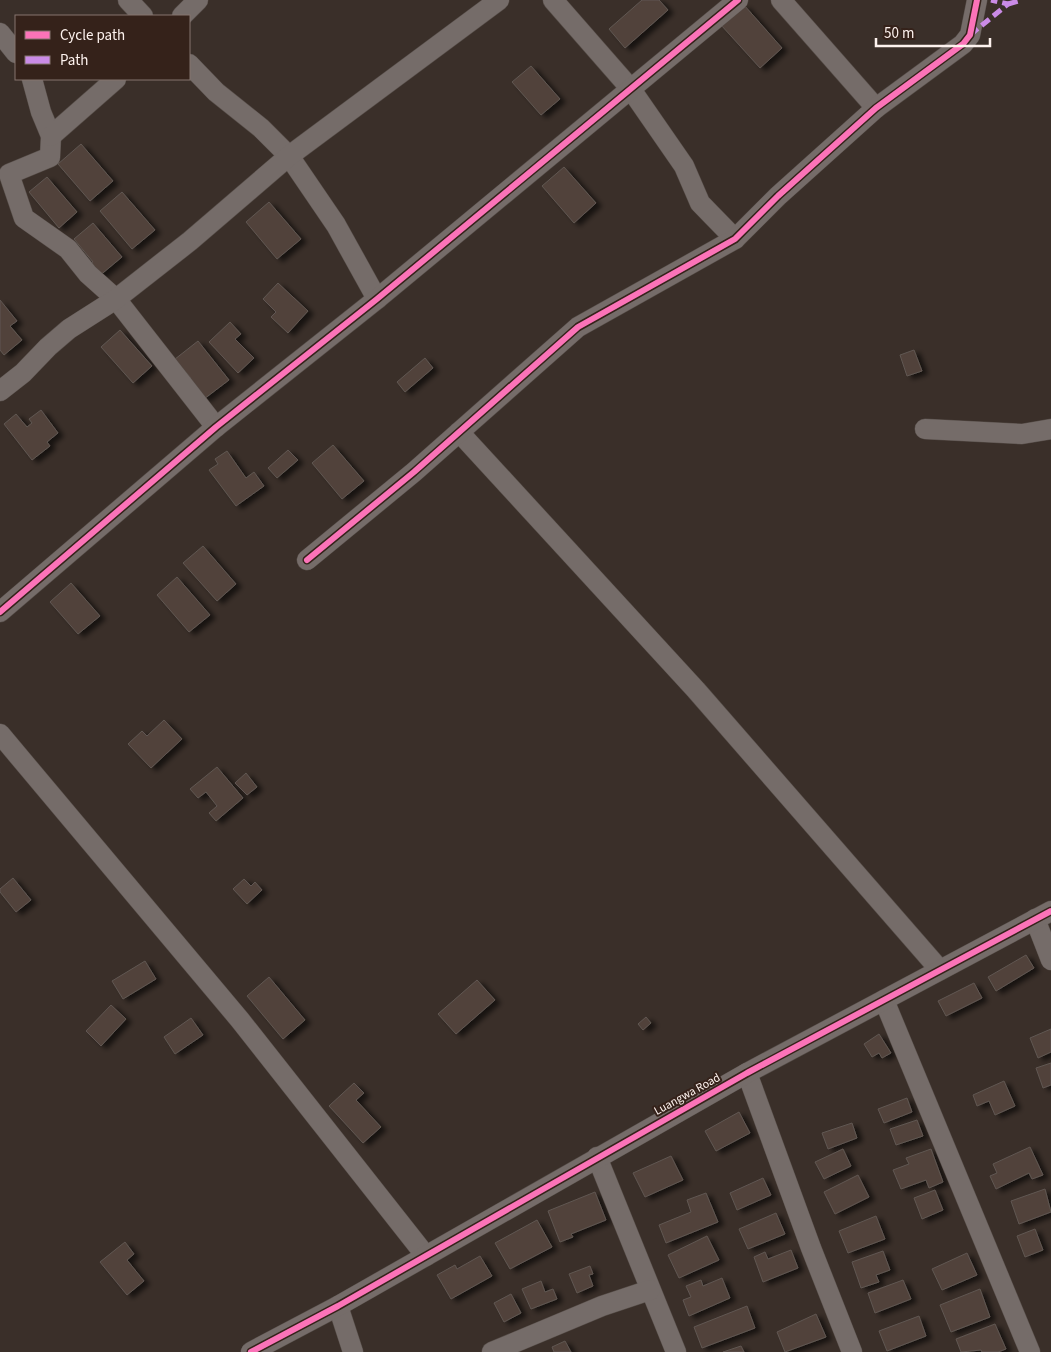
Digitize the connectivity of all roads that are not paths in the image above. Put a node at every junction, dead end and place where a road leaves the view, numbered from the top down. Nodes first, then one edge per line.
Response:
1 (128, 0) edge
2 (198, 0) edge
3 (499, 0) edge
4 (553, 0) edge
5 (738, 0) edge
6 (781, 0) edge
7 (977, 0) edge
8 (142, 15) edge
9 (183, 15) edge
10 (0, 33) edge
11 (15, 53) edge
12 (190, 65) edge
13 (32, 80) edge
14 (115, 80) edge
15 (630, 88) junction
16 (876, 108) junction
17 (51, 136) junction
18 (289, 156) junction
19 (735, 239) junction
20 (116, 299) junction
21 (377, 299) junction
22 (0, 391) edge
23 (216, 427) junction
24 (925, 429) dead end
25 (1051, 429) edge
26 (459, 432) junction
27 (307, 560) dead end
28 (0, 612) edge
29 (0, 734) edge
30 (1043, 915) edge
31 (1051, 960) edge
32 (940, 970) junction
33 (884, 1000) junction
34 (747, 1073) junction
35 (597, 1157) junction
36 (426, 1256) junction
37 (650, 1290) junction
38 (338, 1306) junction
39 (251, 1352) edge
40 (353, 1352) edge
41 (492, 1352) edge
42 (676, 1352) edge
43 (852, 1352) edge
44 (1030, 1352) edge

1 - 8 street
2 - 9 street
3 - 18 street
4 - 15 street
5 - 15 street
6 - 16 street
7 - 16 street
10 - 11 street
12 - 18 street
13 - 17 street
14 - 17 street
15 - 19 street
15 - 21 street
16 - 19 street
17 - 20 street
18 - 20 street
18 - 21 street
19 - 26 street
20 - 22 street
20 - 23 street
21 - 23 street
23 - 28 street
24 - 25 street
26 - 27 street
26 - 32 street
29 - 36 street
30 - 31 street
30 - 32 street, Luangwa Road
32 - 33 street, Luangwa Road
33 - 34 street, Luangwa Road
33 - 44 street
34 - 35 street, Luangwa Road
34 - 43 street
35 - 36 street, Luangwa Road
35 - 37 street
36 - 38 street, Luangwa Road
37 - 41 street
37 - 42 street
38 - 39 street, Luangwa Road
38 - 40 street

